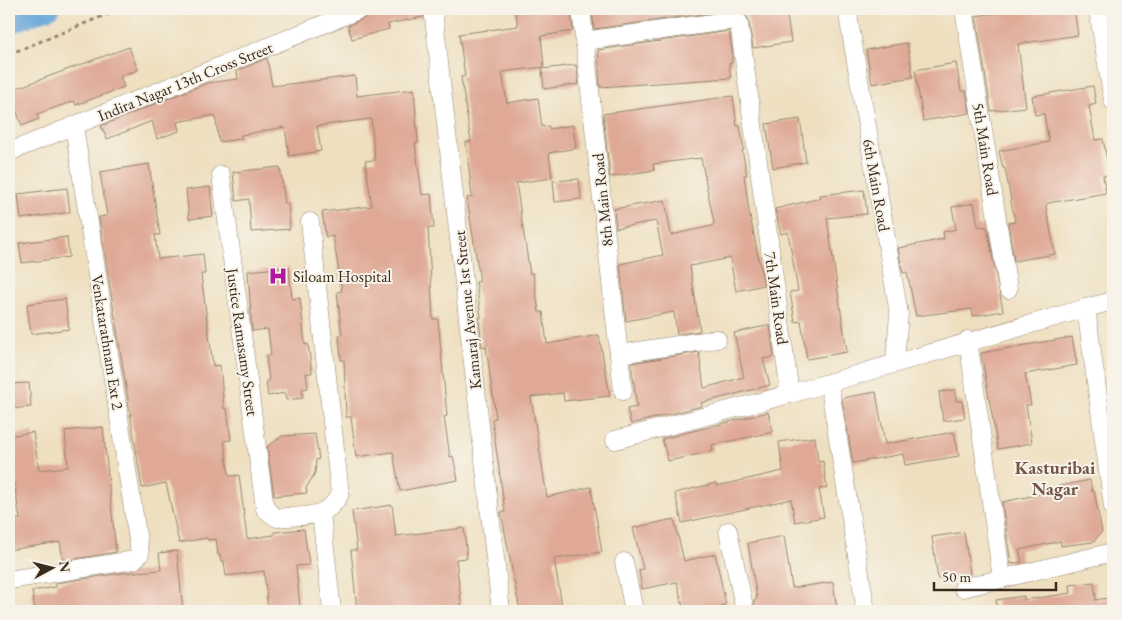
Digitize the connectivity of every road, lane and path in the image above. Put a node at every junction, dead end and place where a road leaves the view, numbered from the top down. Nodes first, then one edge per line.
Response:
1 (121, 9) edge
2 (361, 9) edge
3 (433, 9) edge
4 (581, 9) edge
5 (847, 9) edge
6 (964, 9) edge
7 (1098, 9) edge
8 (584, 41) junction
9 (9, 54) edge
10 (1113, 101) edge
11 (74, 126) junction
12 (9, 152) edge
13 (221, 175) dead end
14 (310, 222) dead end
15 (1008, 289) dead end
16 (1113, 301) edge
17 (1086, 308) junction
18 (717, 339) dead end
19 (968, 340) junction
20 (619, 354) junction
21 (895, 362) junction
22 (829, 383) junction
23 (622, 391) dead end
24 (790, 394) junction
25 (615, 440) dead end
26 (1113, 508) edge
27 (321, 513) junction
28 (728, 531) dead end
29 (1113, 552) edge
30 (624, 562) dead end
31 (1002, 579) junction
32 (9, 580) edge
33 (963, 588) dead end
34 (863, 608) edge
35 (332, 611) edge
36 (501, 611) edge
37 (634, 611) edge
38 (745, 611) edge

1 - 9 path
2 - 11 street, Indira Nagar 13th Cross Street
3 - 36 street, Kamaraj Avenue 1st Street
4 - 8 street, 8th Main Road
5 - 21 street, 6th Main Road
6 - 15 street, 5th Main Road
7 - 10 street
8 - 20 street, 8th Main Road
8 - 24 street, 7th Main Road
11 - 12 street, Indira Nagar 13th Cross Street
11 - 32 street, Venkatarathnam Ext 2
13 - 27 street, Justice Ramasamy Street
14 - 27 street
16 - 17 street
17 - 19 street
17 - 26 street
18 - 20 street
19 - 21 street
19 - 31 street
20 - 23 street, 8th Main Road
21 - 22 street
22 - 24 street
22 - 34 street
24 - 25 street
27 - 35 street
28 - 38 street
29 - 31 street
30 - 37 street
31 - 33 street

